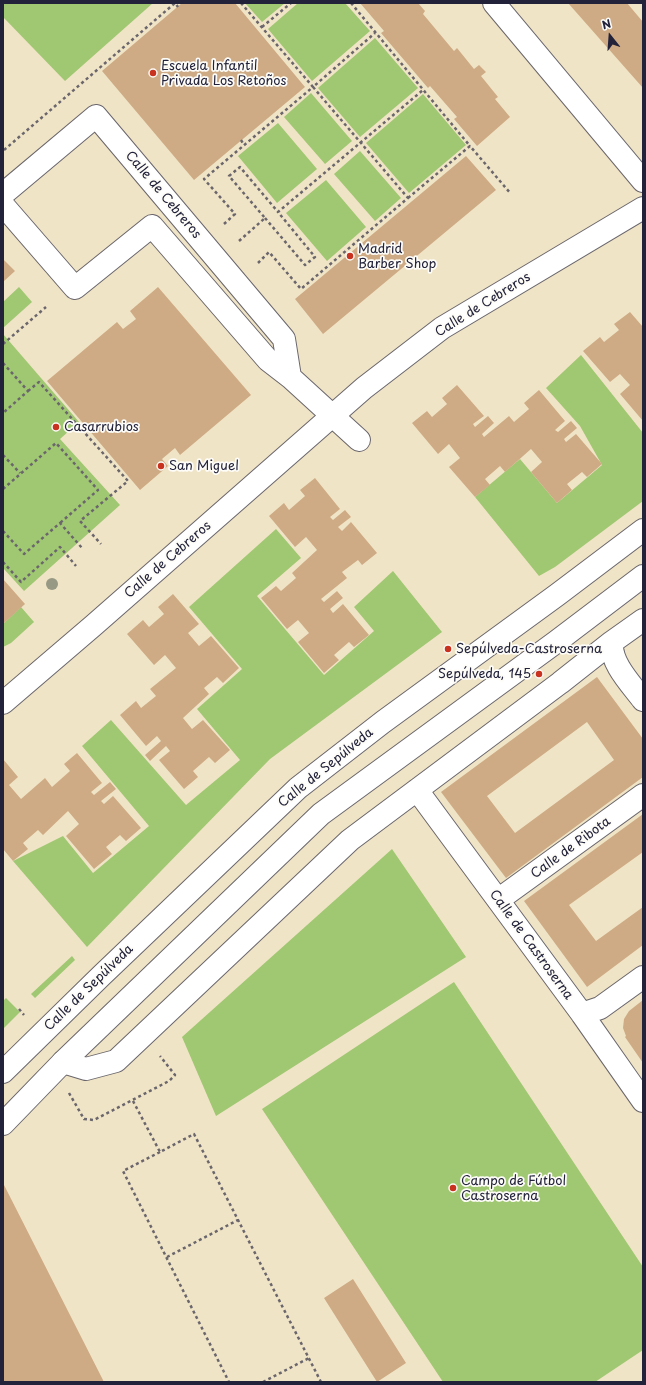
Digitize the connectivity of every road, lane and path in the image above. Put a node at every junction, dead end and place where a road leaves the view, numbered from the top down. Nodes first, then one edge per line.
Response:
1 (241, 3) edge
2 (291, 3) edge
3 (351, 3) edge
4 (494, 3) edge
5 (178, 7) dead end
6 (262, 27) junction
7 (375, 32) junction
8 (313, 87) junction
9 (423, 90) junction
10 (241, 140) dead end
11 (361, 143) junction
12 (244, 145) junction
13 (470, 146) junction
14 (3, 150) edge
15 (643, 181) edge
16 (3, 194) edge
17 (511, 194) dead end
18 (408, 198) junction
19 (3, 205) edge
20 (643, 208) edge
21 (278, 212) junction
22 (265, 218) junction
23 (224, 224) dead end
24 (239, 241) dead end
25 (258, 263) dead end
26 (46, 307) dead end
27 (3, 344) edge
28 (3, 363) edge
29 (290, 377) junction
30 (28, 392) junction
31 (3, 413) edge
32 (333, 416) junction
33 (359, 440) dead end
34 (3, 454) edge
35 (20, 473) junction
36 (3, 489) edge
37 (60, 523) junction
38 (643, 530) edge
39 (3, 531) edge
40 (101, 544) dead end
41 (82, 548) dead end
42 (3, 562) edge
43 (76, 566) dead end
44 (643, 576) edge
45 (643, 620) edge
46 (612, 642) junction
47 (643, 700) edge
48 (4, 701) edge
49 (416, 790) junction
50 (643, 795) edge
51 (498, 900) junction
52 (643, 977) edge
53 (582, 1014) junction
54 (158, 1052) dead end
55 (63, 1062) junction
56 (3, 1072) edge
57 (69, 1093) dead end
58 (132, 1100) junction
59 (643, 1101) edge
60 (3, 1124) edge
61 (160, 1152) junction
62 (238, 1220) junction
63 (167, 1258) junction
64 (309, 1358) junction
65 (229, 1382) edge
66 (263, 1382) edge
67 (322, 1382) edge

1 - 6 path
2 - 6 path
3 - 7 path
4 - 15 street
5 - 14 path
6 - 8 path
7 - 8 path
7 - 9 path
8 - 11 path
8 - 12 path
9 - 11 path
9 - 13 path
10 - 12 path
11 - 18 path
11 - 21 path
12 - 23 path
13 - 17 path
13 - 18 path
16 - 29 street, Calle de Cebreros
18 - 25 path
19 - 29 street
20 - 32 street, Calle de Cebreros
21 - 22 path
21 - 22 path
22 - 24 path
26 - 27 path
28 - 30 path
29 - 32 street
30 - 31 path
30 - 40 path
32 - 33 street
32 - 48 street, Calle de Cebreros
34 - 35 path
35 - 36 path
35 - 37 path
37 - 39 path
37 - 41 path
38 - 56 street, Calle de Sepúlveda
42 - 43 path
44 - 55 street
45 - 46 street
46 - 47 street
46 - 49 street
49 - 51 street, Calle de Castroserna
49 - 55 street
50 - 51 street, Calle de Ribota
51 - 53 street, Calle de Castroserna
52 - 53 street
53 - 59 street, Calle de Castroserna
54 - 58 path
55 - 60 street
57 - 58 path
58 - 61 path
61 - 62 path
61 - 63 path
62 - 63 path
62 - 64 path
63 - 65 path
64 - 66 path
64 - 67 path

